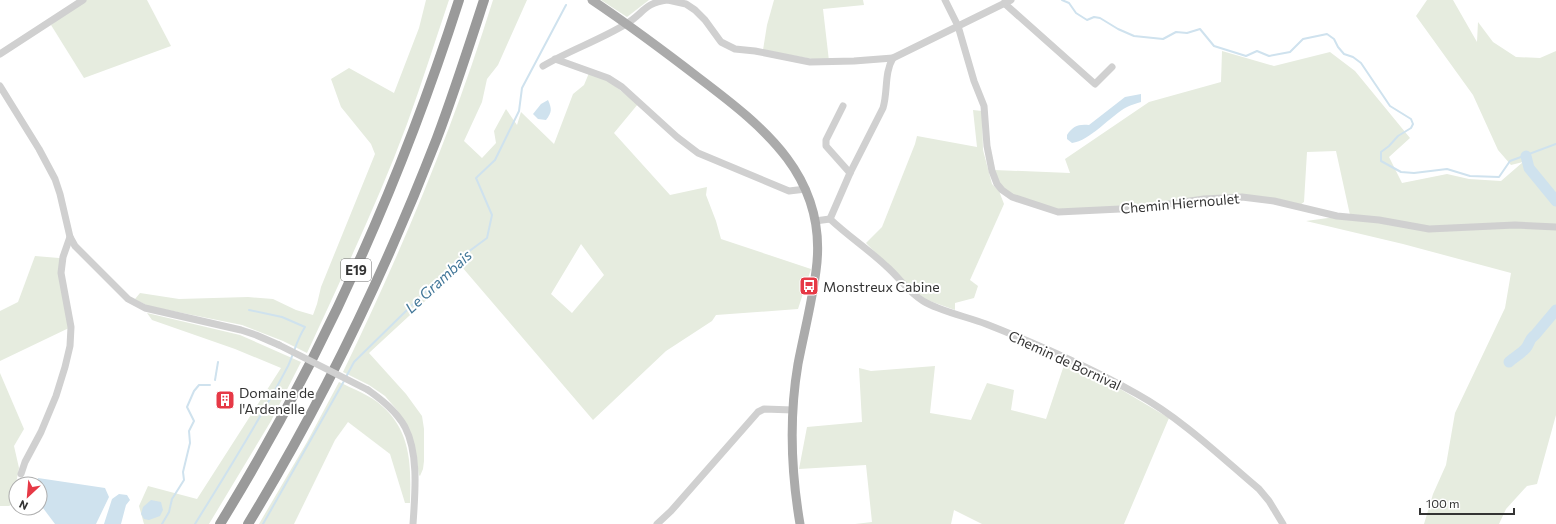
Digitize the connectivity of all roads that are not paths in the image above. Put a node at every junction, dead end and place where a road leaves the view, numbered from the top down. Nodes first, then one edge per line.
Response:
1 (83, 0) edge
2 (459, 0) edge
3 (484, 0) edge
4 (592, 0) edge
5 (668, 0) edge
6 (945, 0) edge
7 (1007, 2) edge
8 (626, 24) junction
9 (958, 26) junction
10 (0, 54) edge
11 (892, 58) junction
12 (555, 59) junction
13 (543, 66) dead end
14 (1112, 67) dead end
15 (0, 86) edge
16 (843, 106) dead end
17 (850, 173) junction
18 (806, 189) junction
19 (830, 219) junction
20 (815, 221) junction
21 (1556, 226) edge
22 (70, 237) junction
23 (794, 410) junction
24 (21, 474) dead end
25 (220, 524) edge
26 (248, 524) edge
27 (413, 524) edge
28 (657, 524) edge
29 (800, 524) edge
30 (1283, 524) edge

1 - 10 street
2 - 25 highway, E19
3 - 26 highway, E19
4 - 8 main road
5 - 8 street
5 - 11 street
6 - 9 street, Chemin Hiernoulet
7 - 9 street
7 - 14 street
8 - 12 street
8 - 18 main road
9 - 11 street
9 - 21 street, Chemin Hiernoulet
11 - 17 street
12 - 13 street
12 - 18 street
15 - 22 street
16 - 17 street
17 - 19 street
18 - 20 main road
19 - 20 street
19 - 30 street, Chemin de Bornival
20 - 23 main road
22 - 24 street
22 - 27 street, bridge
23 - 28 street
23 - 29 main road

